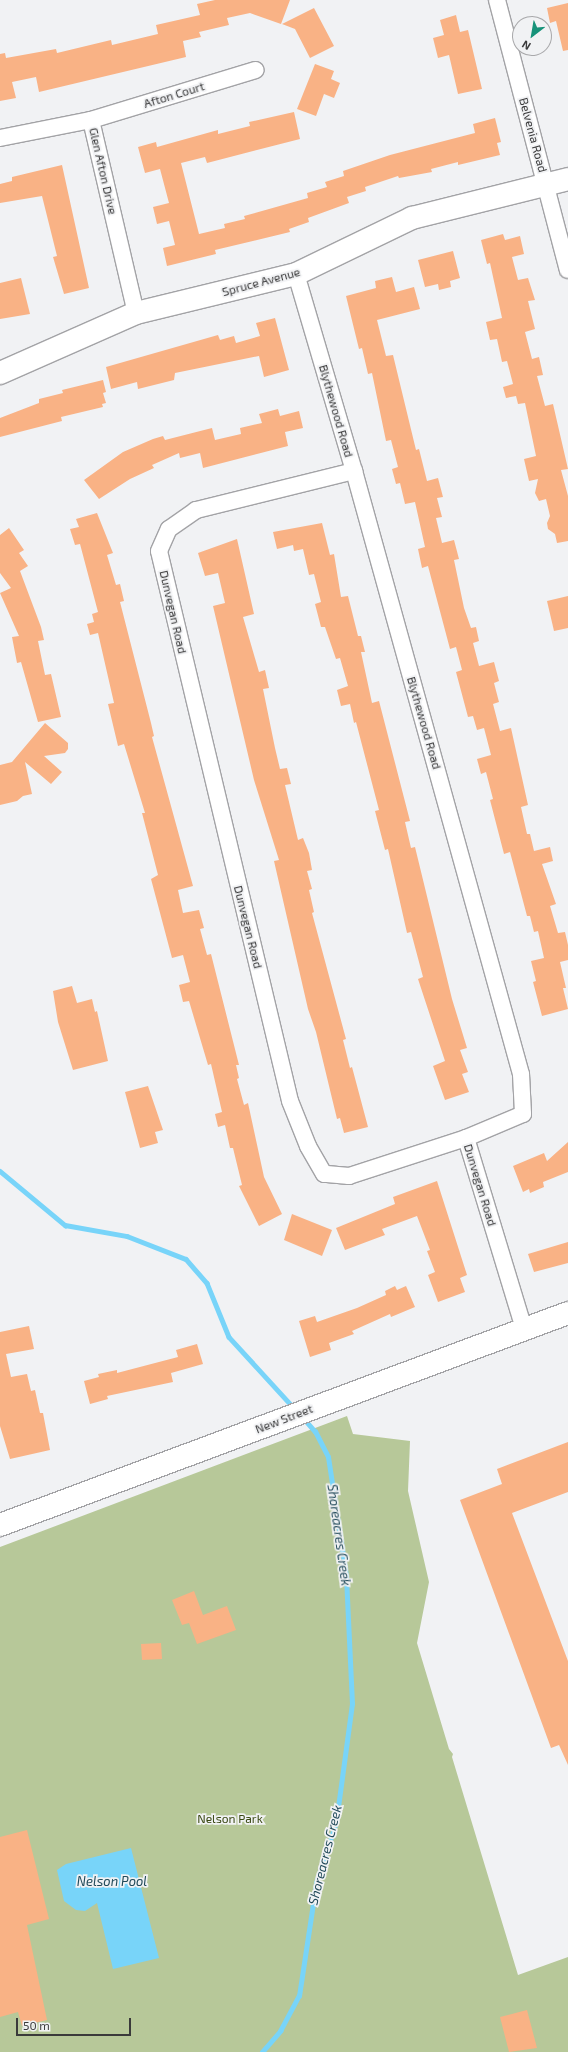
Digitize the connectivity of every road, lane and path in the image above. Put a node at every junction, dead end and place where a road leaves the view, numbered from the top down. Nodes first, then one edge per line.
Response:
1 (497, 0) edge
2 (256, 70) dead end
3 (91, 120) junction
4 (0, 138) edge
5 (568, 179) edge
6 (546, 184) junction
7 (568, 270) edge
8 (296, 274) junction
9 (136, 313) junction
10 (0, 373) edge
11 (354, 471) junction
12 (466, 1138) junction
13 (568, 1313) edge
14 (524, 1329) junction
15 (0, 1525) edge

1 - 6 street, Belvenia Road
2 - 3 street, Afton Court
3 - 4 street, Glen Afton Drive
3 - 9 street, Glen Afton Drive
5 - 6 main road, Spruce Avenue
6 - 7 street, Belvenia Road
6 - 8 main road, Spruce Avenue
8 - 9 main road, Spruce Avenue
8 - 11 street, Blythewood Road
9 - 10 main road, Spruce Avenue
11 - 12 street, Blythewood Road
11 - 12 street, Dunvegan Road
12 - 14 street, Dunvegan Road
13 - 14 main road, New Street
14 - 15 main road, New Street

